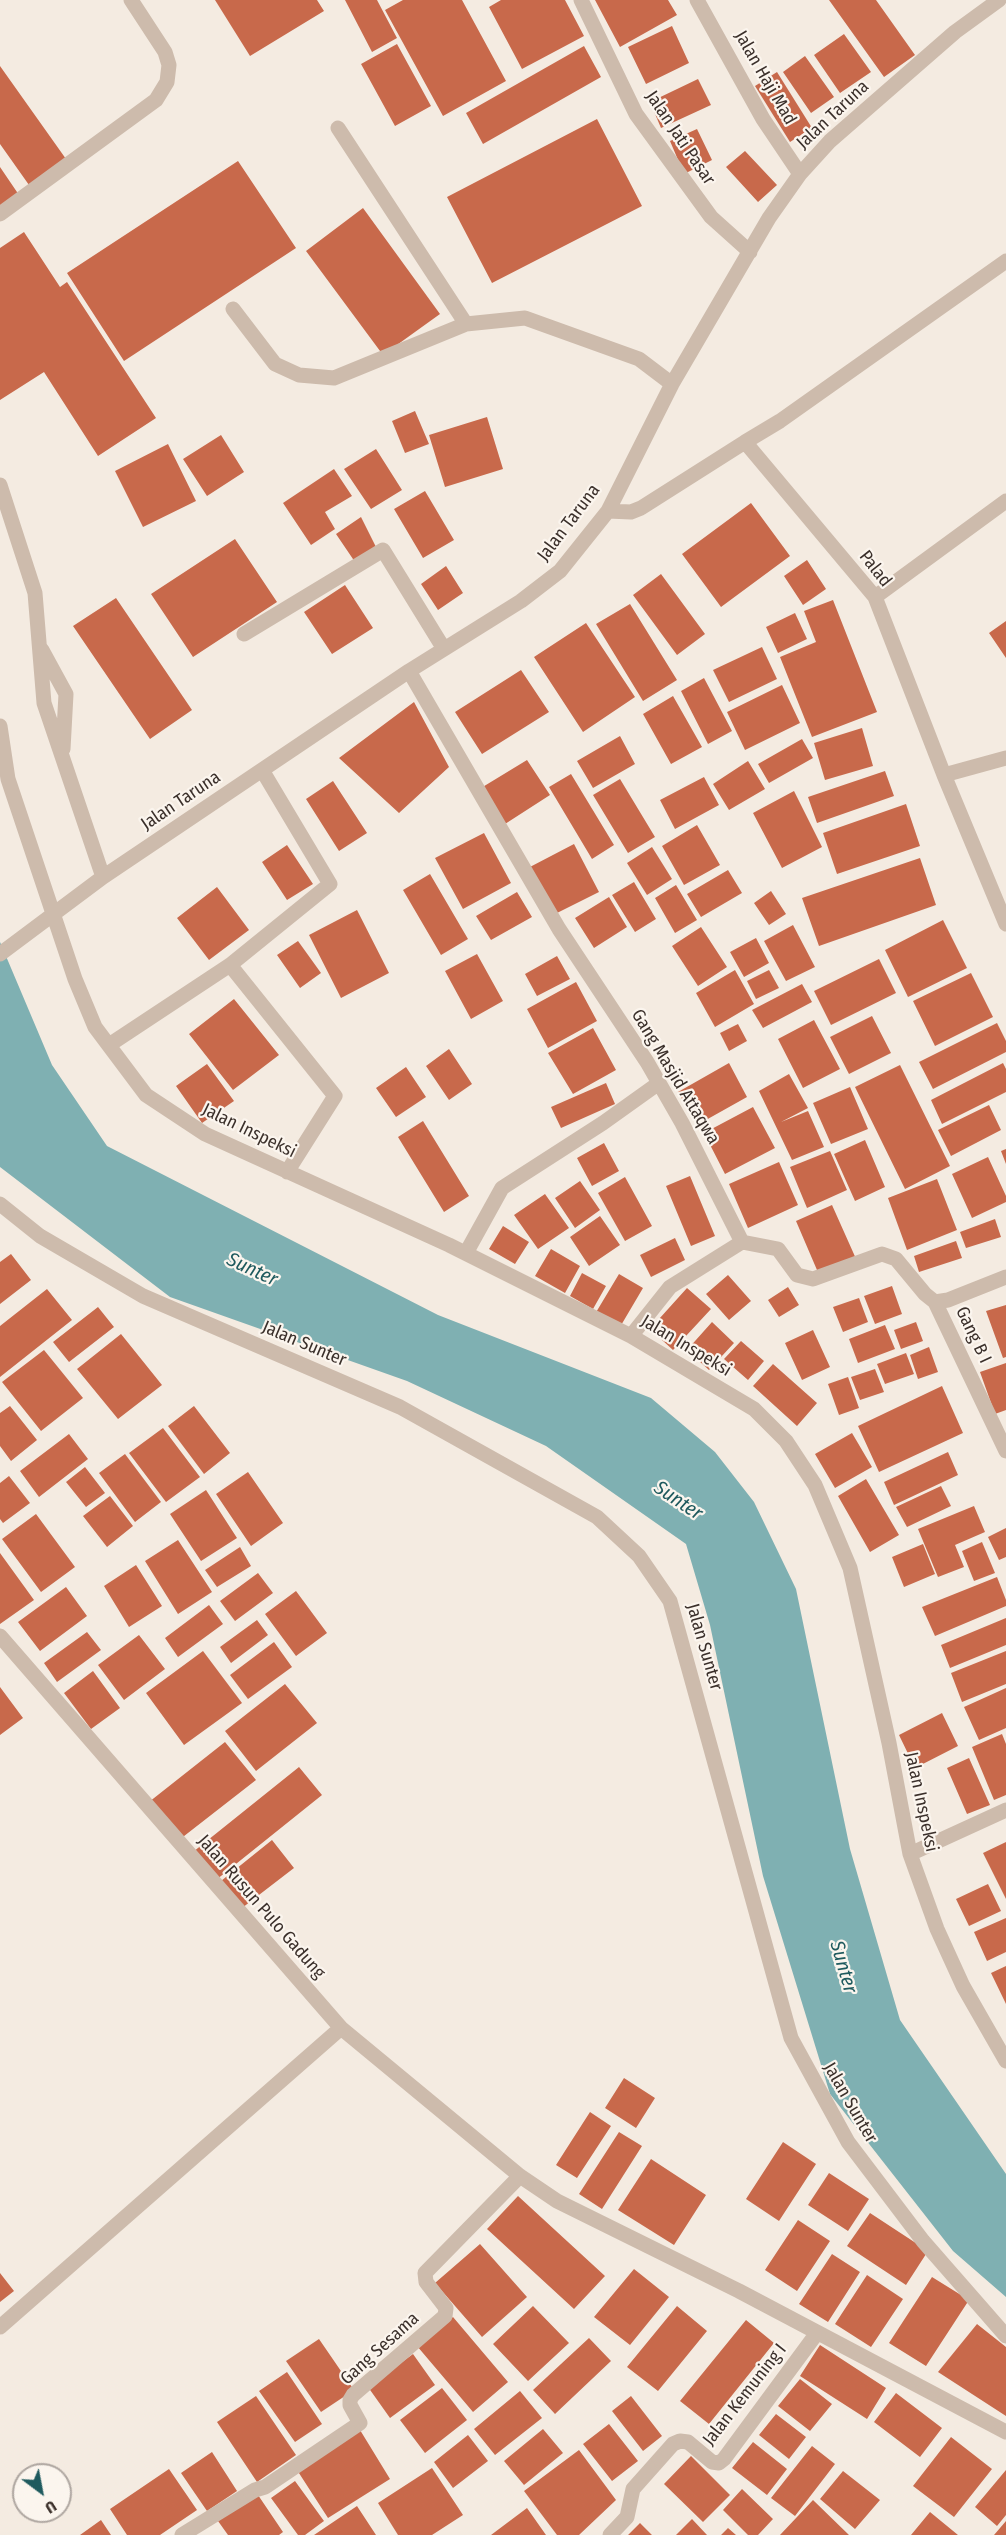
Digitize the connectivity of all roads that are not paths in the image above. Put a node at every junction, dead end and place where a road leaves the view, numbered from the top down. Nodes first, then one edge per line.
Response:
1 (131, 0) edge
2 (581, 0) edge
3 (698, 0) edge
4 (999, 0) edge
5 (338, 128) dead end
6 (800, 174) junction
7 (0, 214) edge
8 (750, 252) junction
9 (1006, 261) edge
10 (233, 309) dead end
11 (466, 324) junction
12 (672, 384) junction
13 (745, 442) junction
14 (0, 485) edge
15 (1006, 501) edge
16 (608, 511) junction
17 (875, 597) junction
18 (244, 634) dead end
19 (40, 644) junction
20 (444, 649) junction
21 (410, 671) junction
22 (0, 726) edge
23 (63, 758) junction
24 (1006, 758) edge
25 (262, 770) junction
26 (944, 775) junction
27 (103, 877) junction
28 (54, 916) junction
29 (1006, 924) edge
30 (0, 954) edge
31 (230, 964) junction
32 (109, 1045) junction
33 (659, 1083) junction
34 (287, 1172) junction
35 (0, 1204) edge
36 (742, 1242) junction
37 (466, 1253) junction
38 (1006, 1277) edge
39 (935, 1302) junction
40 (631, 1336) junction
41 (1006, 1450) edge
42 (0, 1636) edge
43 (1006, 1810) edge
44 (910, 1854) junction
45 (341, 2028) junction
46 (1006, 2061) edge
47 (520, 2176) junction
48 (0, 2327) edge
49 (817, 2333) junction
50 (1006, 2336) edge
51 (1006, 2432) edge
52 (182, 2535) edge
53 (610, 2535) edge

1 - 7 street
2 - 8 street, Jalan Jati Pasar
3 - 6 street, Jalan Haji Mad
4 - 6 street, Jalan Taruna
5 - 11 street
6 - 8 street, Jalan Taruna
8 - 12 street, Jalan Taruna
9 - 13 street
10 - 11 street
11 - 12 street
12 - 16 street, Jalan Taruna
13 - 16 street
13 - 17 street, Palad
14 - 19 street
15 - 17 street
16 - 20 street, Jalan Taruna
17 - 26 street, Palad
18 - 20 street
19 - 23 street
19 - 23 street
20 - 21 street, Jalan Taruna
21 - 25 street, Jalan Taruna
21 - 33 street, Gang Masjid Attaqwa
22 - 28 street, Jalan Inspeksi
23 - 27 street
24 - 26 street
25 - 27 street, Jalan Taruna
25 - 31 street
26 - 29 street, Palad
27 - 28 street, Jalan Taruna
28 - 30 street, Jalan Taruna
28 - 32 street, Jalan Inspeksi
31 - 32 street
31 - 34 street
32 - 34 street, Jalan Inspeksi
33 - 36 street, Gang Masjid Attaqwa
33 - 37 street
34 - 37 street, Jalan Inspeksi
35 - 50 street, Jalan Sunter
36 - 39 street
36 - 40 street
37 - 40 street, Jalan Inspeksi
38 - 39 street
39 - 41 street, Gang B I
40 - 44 street, Jalan Inspeksi
42 - 45 street, Jalan Rusun Pulo Gadung
43 - 44 street
44 - 46 street, Jalan Inspeksi
45 - 47 street, Jalan Rusun Pulo Gadung
45 - 48 street
47 - 49 street, Jalan Rusun Pulo Gadung
47 - 52 street, Gang Sesama
49 - 51 street, Jalan Rusun Pulo Gadung
49 - 53 street, Jalan Kemuning I

